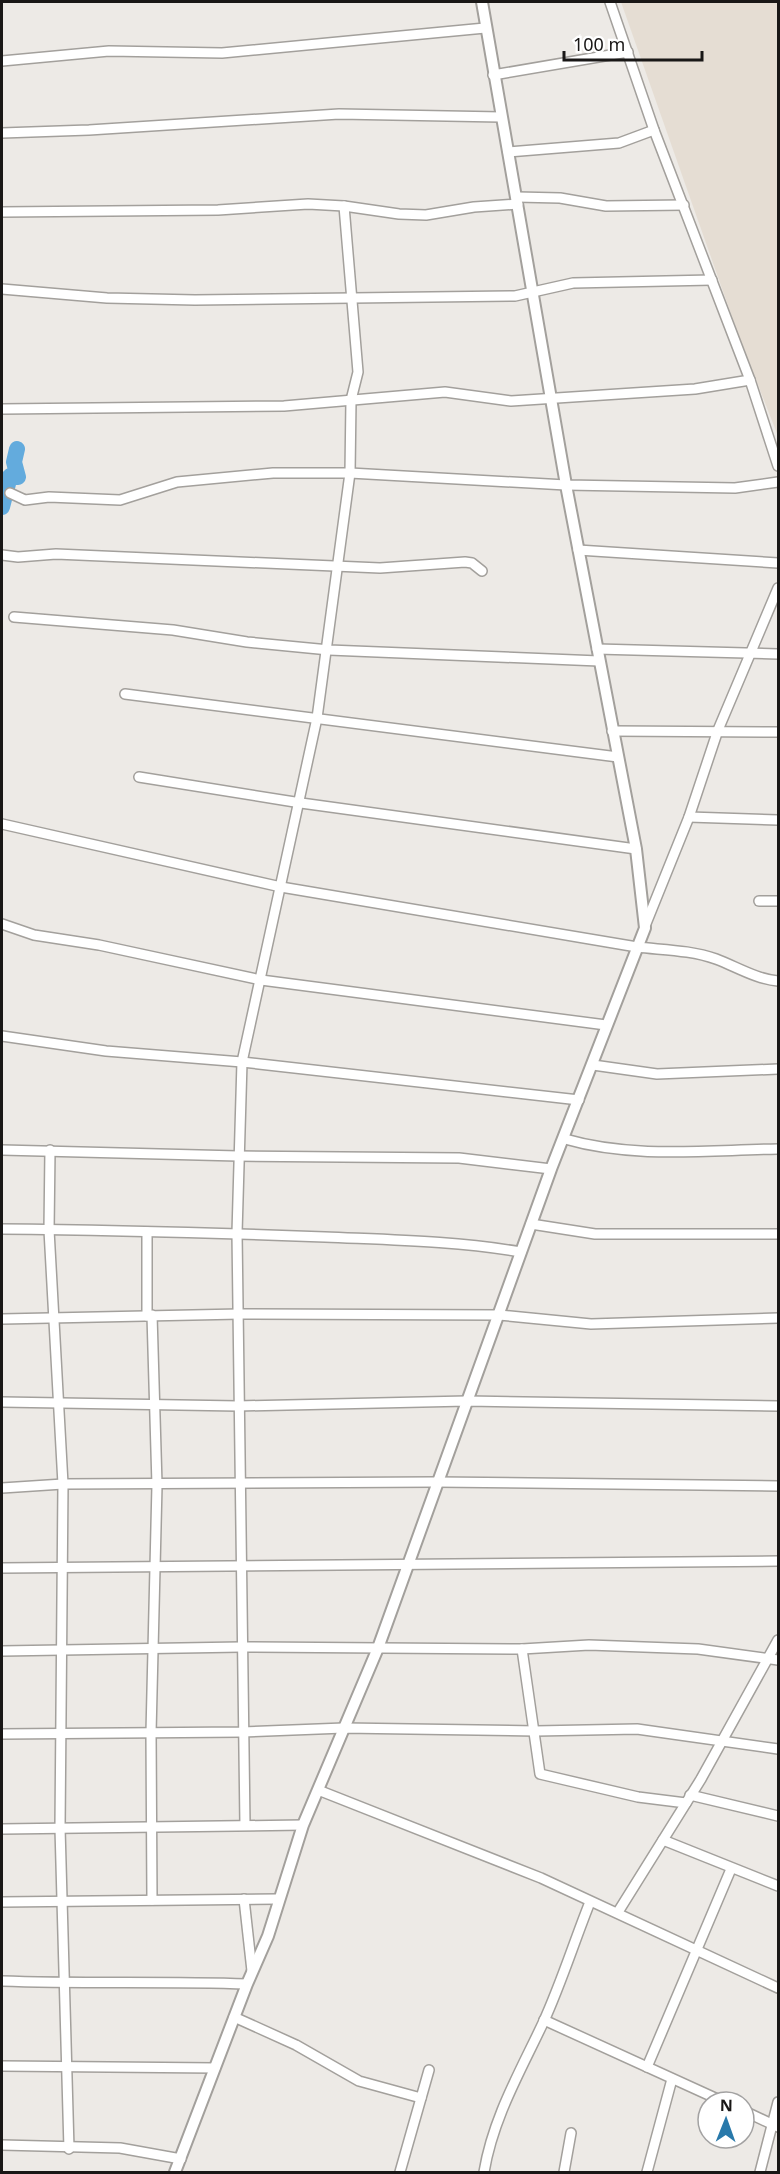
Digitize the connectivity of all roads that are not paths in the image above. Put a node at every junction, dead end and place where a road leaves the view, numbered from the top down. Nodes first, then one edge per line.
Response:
1 (482, 2) edge
2 (610, 2) edge
3 (485, 28) junction
4 (628, 52) junction
5 (2, 61) edge
6 (493, 75) junction
7 (501, 117) junction
8 (654, 130) junction
9 (2, 133) edge
10 (508, 152) junction
11 (518, 201) junction
12 (684, 205) junction
13 (344, 206) junction
14 (2, 212) edge
15 (712, 280) junction
16 (2, 289) edge
17 (533, 293) junction
18 (352, 297) junction
19 (750, 380) junction
20 (552, 397) junction
21 (351, 400) junction
22 (2, 409) edge
23 (778, 466) edge
24 (350, 473) junction
25 (778, 482) edge
26 (566, 485) junction
27 (10, 493) dead end
28 (578, 550) junction
29 (2, 555) edge
30 (778, 563) edge
31 (338, 567) junction
32 (482, 571) dead end
33 (778, 588) edge
34 (14, 616) dead end
35 (597, 649) junction
36 (328, 650) junction
37 (778, 654) edge
38 (749, 655) junction
39 (599, 661) junction
40 (125, 694) dead end
41 (318, 718) junction
42 (718, 730) junction
43 (612, 731) junction
44 (778, 732) edge
45 (618, 756) junction
46 (139, 777) dead end
47 (301, 803) junction
48 (689, 817) junction
49 (778, 820) edge
50 (2, 824) edge
51 (636, 849) junction
52 (281, 887) junction
53 (759, 901) dead end
54 (778, 901) edge
55 (2, 924) edge
56 (645, 928) junction
57 (637, 947) junction
58 (261, 980) junction
59 (778, 981) edge
60 (606, 1025) junction
61 (2, 1036) edge
62 (242, 1062) junction
63 (593, 1065) junction
64 (778, 1069) edge
65 (579, 1100) junction
66 (565, 1139) junction
67 (778, 1149) edge
68 (2, 1150) edge
69 (50, 1150) junction
70 (238, 1156) junction
71 (551, 1169) junction
72 (531, 1224) junction
73 (2, 1230) edge
74 (49, 1230) junction
75 (147, 1232) junction
76 (237, 1233) junction
77 (778, 1234) edge
78 (521, 1252) junction
79 (240, 1314) junction
80 (499, 1315) junction
81 (149, 1316) junction
82 (56, 1317) junction
83 (778, 1318) edge
84 (2, 1319) edge
85 (467, 1401) junction
86 (2, 1402) edge
87 (59, 1402) junction
88 (153, 1406) junction
89 (238, 1406) junction
90 (778, 1406) edge
91 (436, 1482) junction
92 (63, 1484) junction
93 (157, 1485) junction
94 (239, 1485) junction
95 (778, 1486) edge
96 (2, 1488) edge
97 (778, 1561) edge
98 (406, 1564) junction
99 (242, 1565) junction
100 (63, 1566) junction
101 (154, 1566) junction
102 (2, 1569) edge
103 (778, 1640) edge
104 (241, 1647) junction
105 (378, 1648) junction
106 (153, 1649) junction
107 (522, 1649) junction
108 (62, 1651) junction
109 (2, 1652) edge
110 (766, 1659) junction
111 (778, 1660) edge
112 (344, 1728) junction
113 (536, 1731) junction
114 (242, 1732) junction
115 (151, 1733) junction
116 (2, 1734) edge
117 (63, 1734) junction
118 (720, 1743) junction
119 (778, 1749) edge
120 (318, 1790) junction
121 (688, 1799) junction
122 (778, 1816) edge
123 (245, 1825) junction
124 (303, 1825) junction
125 (60, 1828) junction
126 (150, 1828) junction
127 (2, 1829) edge
128 (663, 1840) junction
129 (731, 1869) junction
130 (778, 1887) edge
131 (244, 1899) junction
132 (278, 1899) junction
133 (63, 1900) junction
134 (152, 1900) junction
135 (2, 1902) edge
136 (590, 1902) junction
137 (618, 1912) junction
138 (696, 1952) junction
139 (252, 1971) junction
140 (2, 1981) edge
141 (64, 1983) junction
142 (247, 1984) junction
143 (778, 1988) edge
144 (234, 2017) junction
145 (544, 2020) junction
146 (2, 2066) edge
147 (67, 2066) junction
148 (647, 2067) junction
149 (215, 2068) junction
150 (429, 2070) dead end
151 (672, 2079) junction
152 (697, 2090) edge
153 (421, 2098) junction
154 (778, 2102) edge
155 (756, 2117) edge
156 (776, 2126) edge
157 (571, 2133) dead end
158 (2, 2145) edge
159 (69, 2149) junction
160 (181, 2159) junction
161 (176, 2172) edge
162 (400, 2172) edge
163 (484, 2172) edge
164 (564, 2172) edge
165 (647, 2172) edge
166 (760, 2172) edge

1 - 3 street
2 - 4 street
3 - 5 street
3 - 6 street
4 - 6 street
4 - 8 street
6 - 7 street
7 - 9 street
7 - 10 street
8 - 10 street
8 - 12 street
10 - 11 street
11 - 12 street
11 - 13 street
11 - 17 street
12 - 15 street
13 - 14 street
13 - 18 street
15 - 17 street
15 - 19 street
16 - 18 street
17 - 18 street
17 - 20 street
18 - 21 street
19 - 20 street
19 - 23 street
20 - 21 street
20 - 26 street
21 - 22 street
21 - 24 street
24 - 26 street
24 - 27 street
24 - 31 street
25 - 26 street
26 - 28 street
28 - 30 street
28 - 35 street
29 - 31 street
31 - 32 street
31 - 36 street
33 - 38 street
34 - 36 street
35 - 38 street
35 - 39 street
36 - 39 street
36 - 41 street
37 - 38 street
38 - 42 street
39 - 43 street
40 - 41 street
41 - 45 street
41 - 47 street
42 - 43 street
42 - 44 street
42 - 48 street
43 - 45 street
45 - 51 street
46 - 47 street
47 - 51 street
47 - 52 street
48 - 49 street
48 - 56 street
50 - 52 street
51 - 56 street
52 - 57 street
52 - 58 street
53 - 54 street
55 - 58 street
56 - 57 street
57 - 59 street
57 - 60 street
58 - 60 street
58 - 62 street
60 - 63 street
61 - 62 street
62 - 65 street
62 - 70 street
63 - 64 street
63 - 65 street
65 - 66 street
66 - 67 street
66 - 71 street
68 - 69 street
69 - 70 street
69 - 74 street
70 - 71 street
70 - 76 street
71 - 72 street
72 - 77 street
72 - 78 street
73 - 74 street
74 - 75 street
74 - 82 street
75 - 76 street
75 - 81 street
76 - 78 street
76 - 79 street
78 - 80 street
79 - 80 street
79 - 81 street
79 - 89 street
80 - 83 street
80 - 85 street
81 - 82 street
81 - 88 street
82 - 84 street
82 - 87 street
85 - 89 street
85 - 90 street
85 - 91 street
86 - 87 street
87 - 88 street
87 - 92 street
88 - 89 street
88 - 93 street
89 - 94 street
91 - 94 street
91 - 95 street
91 - 98 street
92 - 93 street
92 - 96 street
92 - 100 street
93 - 94 street
93 - 101 street
94 - 99 street
97 - 98 street
98 - 99 street
98 - 105 street
99 - 101 street
99 - 104 street
100 - 101 street
100 - 102 street
100 - 108 street
101 - 106 street
103 - 110 street
104 - 105 street
104 - 106 street
104 - 114 street
105 - 107 street
105 - 112 street
106 - 108 street
106 - 115 street
107 - 110 street
107 - 113 street
108 - 109 street
108 - 117 street
110 - 111 street
110 - 118 street
112 - 113 street
112 - 114 street
112 - 120 street
113 - 118 street
113 - 121 street
114 - 115 street
114 - 123 street
115 - 117 street
115 - 126 street
116 - 117 street
117 - 125 street
118 - 119 street
118 - 121 street
120 - 124 street
120 - 136 street
121 - 122 street
121 - 128 street
123 - 124 street
123 - 126 street
124 - 132 street
125 - 126 street
125 - 127 street
125 - 133 street
126 - 134 street
128 - 129 street
128 - 137 street
129 - 130 street
129 - 138 street
131 - 132 street
131 - 134 street
131 - 139 street
132 - 139 street
133 - 134 street
133 - 135 street
133 - 141 street
136 - 137 street
136 - 145 street
137 - 138 street
138 - 143 street
138 - 148 street
139 - 142 street
140 - 141 street
141 - 142 street
141 - 147 street
142 - 144 street
144 - 149 street
144 - 153 street
145 - 148 street
145 - 163 street
146 - 147 street
147 - 149 street
147 - 159 street
148 - 151 street
149 - 160 street
150 - 153 street
151 - 152 street
151 - 165 street
153 - 162 street
154 - 156 street
155 - 156 street
156 - 166 street
157 - 164 street
158 - 159 street
159 - 160 street
160 - 161 street

